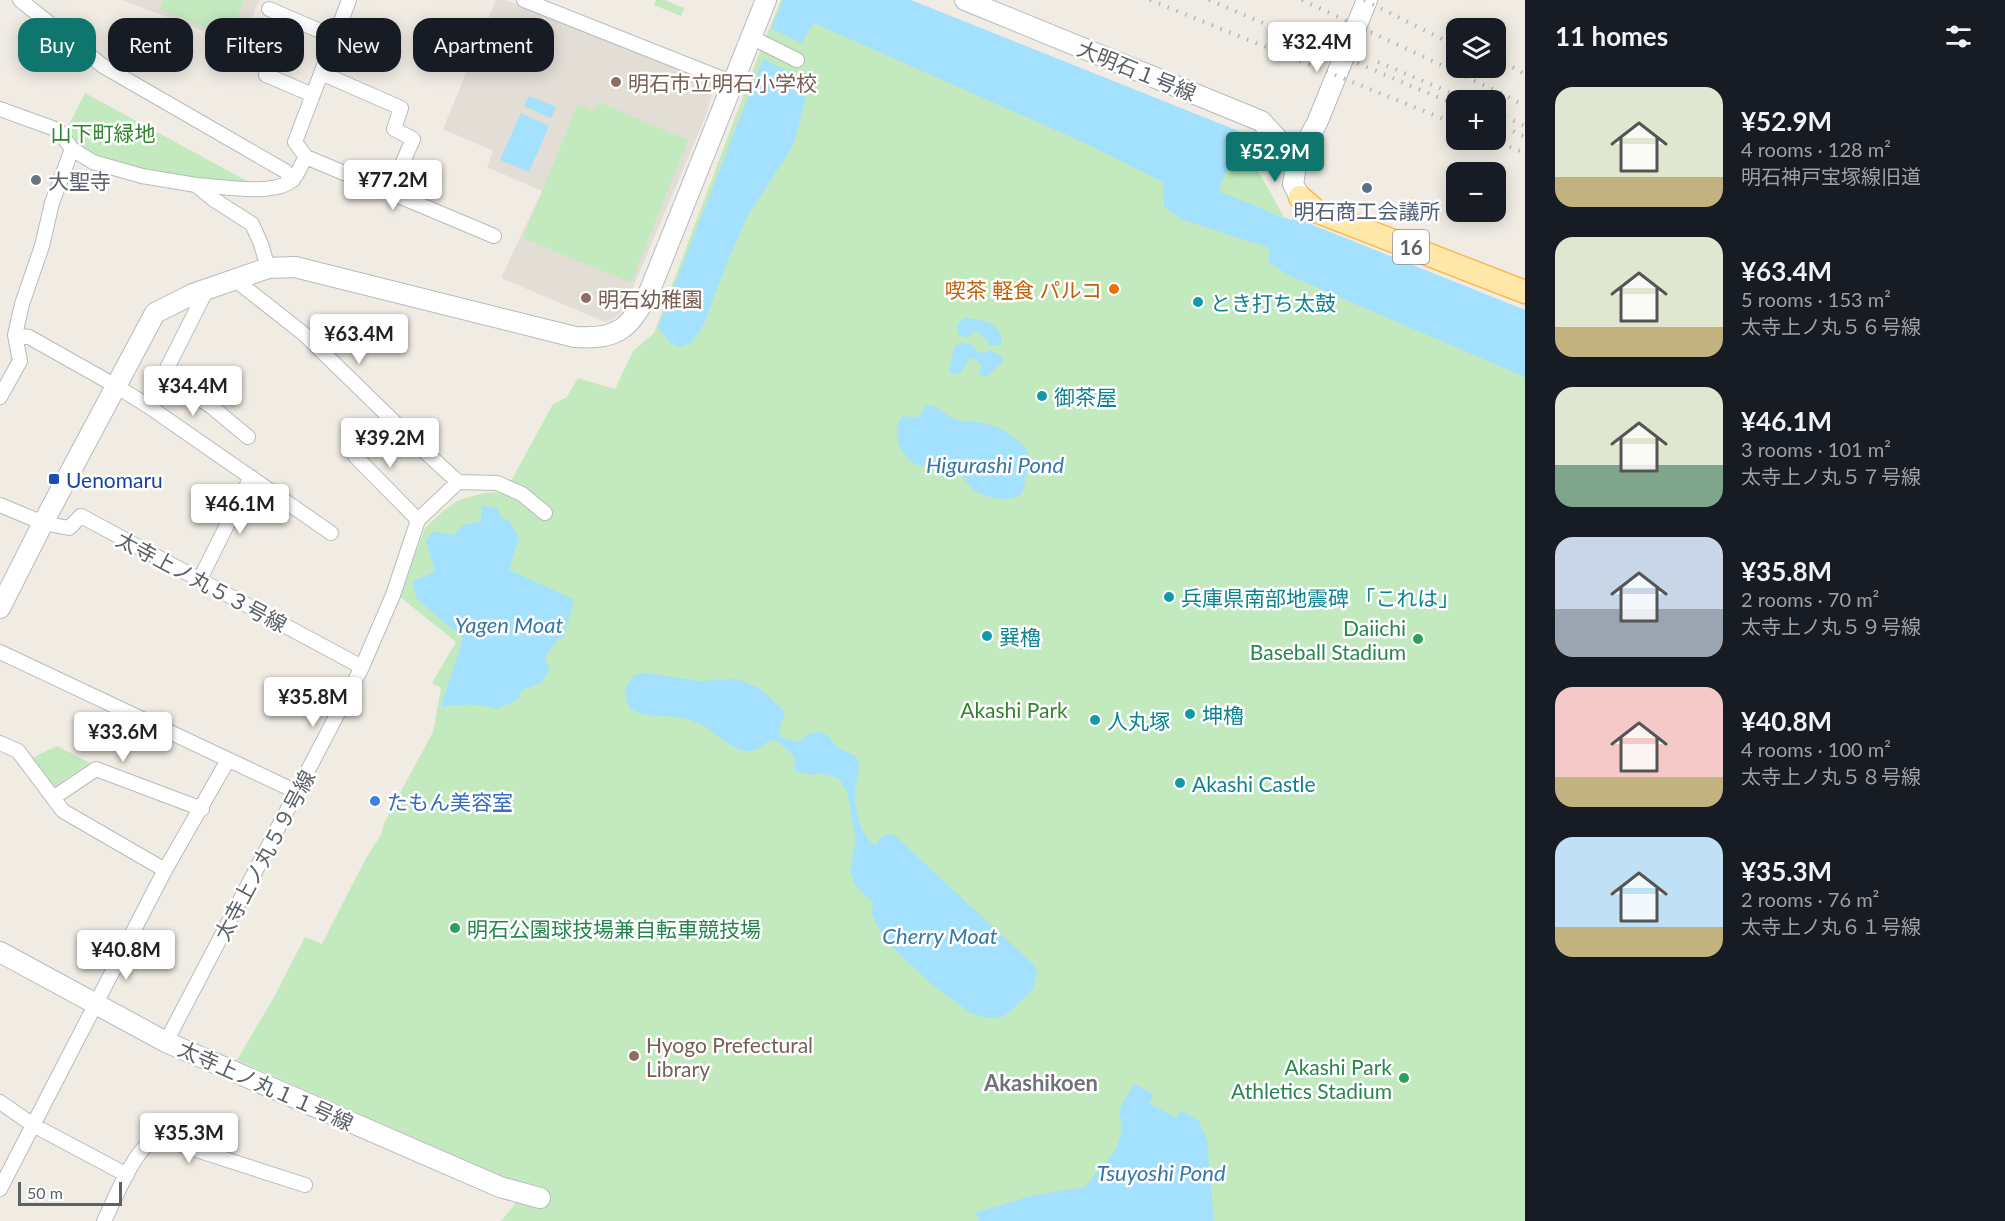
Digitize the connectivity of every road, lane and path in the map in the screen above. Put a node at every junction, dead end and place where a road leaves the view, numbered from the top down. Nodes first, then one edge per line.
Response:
1 (20, 0) edge
2 (349, 0) edge
3 (524, 0) edge
4 (766, 0) edge
5 (965, 0) edge
6 (1367, 0) edge
7 (269, 9) dead end
8 (342, 18) edge
9 (316, 29) edge
10 (757, 39) junction
11 (797, 60) dead end
12 (321, 74) joint
13 (266, 75) dead end
14 (733, 83) junction
15 (313, 95) junction
16 (0, 109) edge
17 (72, 148) junction
18 (306, 157) junction
19 (1296, 160) junction
20 (293, 180) junction
21 (196, 185) junction
22 (390, 192) junction
23 (1300, 197) joint
24 (494, 236) dead end
25 (268, 268) junction
26 (234, 279) junction
27 (207, 289) junction
28 (1525, 292) edge
29 (15, 335) junction
30 (164, 375) junction
31 (116, 386) junction
32 (0, 397) edge
33 (148, 406) junction
34 (389, 418) junction
35 (248, 437) dead end
36 (251, 477) junction
37 (458, 482) junction
38 (0, 505) edge
39 (545, 513) dead end
40 (418, 520) junction
41 (43, 523) junction
42 (332, 533) dead end
43 (200, 579) junction
44 (0, 608) edge
45 (0, 652) edge
46 (362, 667) junction
47 (0, 743) edge
48 (228, 760) junction
49 (297, 792) junction
50 (53, 798) junction
51 (202, 809) junction
52 (165, 870) junction
53 (0, 952) edge
54 (97, 1004) junction
55 (166, 1042) junction
56 (0, 1102) edge
57 (33, 1125) junction
58 (127, 1175) junction
59 (305, 1185) dead end
60 (0, 1189) edge
61 (540, 1198) dead end
62 (104, 1221) edge

1 - 20 street
2 - 8 street
3 - 14 street
4 - 10 street
5 - 19 street, 大明石１号線
6 - 19 street
7 - 9 street
10 - 11 street
10 - 14 street
12 - 15 street
12 - 22 street
13 - 15 street
14 - 25 street
15 - 18 street
16 - 17 street
17 - 21 street
17 - 29 street
18 - 20 street
18 - 22 street
19 - 23 street
20 - 21 street
21 - 25 street
22 - 24 street
23 - 28 main road, 16
25 - 26 street
26 - 27 street
26 - 34 street
27 - 30 street
27 - 31 street
29 - 31 street
29 - 32 street
30 - 33 street
30 - 35 street
31 - 33 street
31 - 41 street
33 - 36 street
34 - 37 street
34 - 40 street
36 - 42 street
36 - 43 street
37 - 39 street
37 - 40 street, 太寺上ノ丸５９号線
38 - 41 street
40 - 46 street, 太寺上ノ丸５９号線
41 - 43 street, 太寺上ノ丸５３号線
41 - 44 street
43 - 46 street, 太寺上ノ丸５３号線
45 - 48 street
46 - 49 street, 太寺上ノ丸５９号線
47 - 50 street
48 - 49 street
48 - 51 street
49 - 55 street, 太寺上ノ丸５９号線
50 - 51 street
50 - 52 street
51 - 52 street
52 - 54 street
53 - 54 street, 太寺上ノ丸１１号線
54 - 55 street, 太寺上ノ丸１１号線
54 - 57 street
55 - 61 street, 太寺上ノ丸１１号線
56 - 57 street
57 - 58 street
57 - 60 street
58 - 59 street
58 - 62 street

